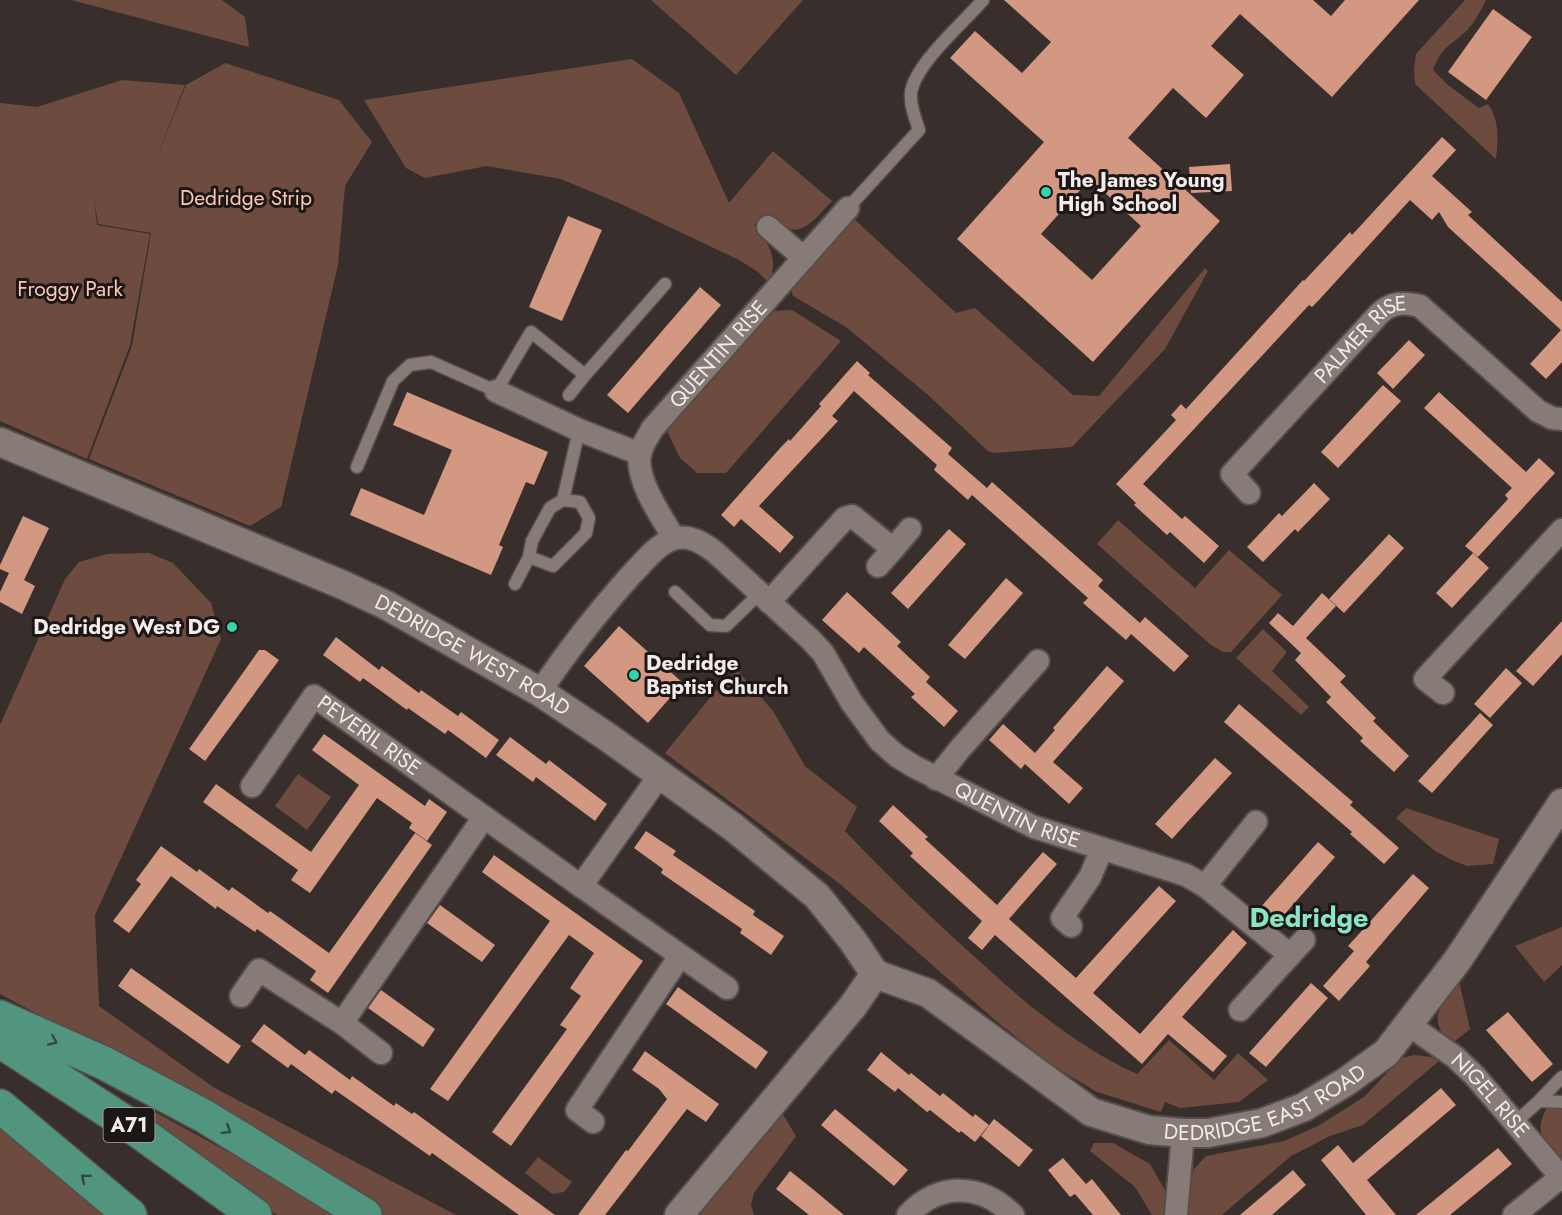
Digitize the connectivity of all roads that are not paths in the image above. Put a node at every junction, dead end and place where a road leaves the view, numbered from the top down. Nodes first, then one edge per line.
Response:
1 (983, 0) edge
2 (848, 208) joint
3 (768, 227) dead end
4 (804, 258) junction
5 (665, 284) dead end
6 (585, 375) junction
7 (496, 391) junction
8 (569, 395) dead end
9 (1562, 419) edge
10 (579, 429) junction
11 (0, 443) edge
12 (640, 454) junction
13 (357, 467) dead end
14 (1249, 493) dead end
15 (563, 500) junction
16 (910, 529) dead end
17 (1562, 530) edge
18 (674, 538) junction
19 (529, 557) junction
20 (515, 584) dead end
21 (675, 592) dead end
22 (764, 598) junction
23 (1038, 661) dead end
24 (1426, 680) dead end
25 (540, 692) junction
26 (660, 775) junction
27 (936, 779) junction
28 (252, 786) dead end
29 (1562, 803) edge
30 (484, 818) junction
31 (1256, 822) dead end
32 (1101, 849) junction
33 (581, 886) junction
34 (1205, 886) junction
35 (1061, 917) dead end
36 (680, 956) junction
37 (875, 974) junction
38 (726, 988) dead end
39 (241, 996) dead end
40 (1240, 1010) dead end
41 (0, 1017) edge
42 (342, 1023) junction
43 (1409, 1025) junction
44 (0, 1041) edge
45 (381, 1053) dead end
46 (1562, 1077) edge
47 (1539, 1101) junction
48 (1562, 1102) edge
49 (0, 1106) edge
50 (593, 1122) dead end
51 (1516, 1122) junction
52 (1183, 1133) junction
53 (1562, 1177) edge
54 (130, 1215) edge
55 (255, 1215) edge
56 (365, 1215) edge
57 (679, 1215) edge
58 (908, 1215) edge
59 (1013, 1215) edge
60 (1176, 1215) edge
61 (1514, 1215) edge

1 - 2 lane
2 - 4 street, QUENTIN RISE
3 - 4 street
4 - 12 street, QUENTIN RISE
5 - 6 lane
6 - 7 lane
6 - 8 lane
7 - 10 street
7 - 13 lane
9 - 14 street, PALMER RISE
10 - 12 street
10 - 15 lane
11 - 25 street, DEDRIDGE WEST ROAD
12 - 18 street
15 - 19 lane
15 - 19 lane
16 - 22 street
17 - 24 street
18 - 22 street, QUENTIN RISE
18 - 25 street
19 - 20 lane
21 - 22 lane
22 - 27 street, QUENTIN RISE
23 - 27 street, QUENTIN RISE
25 - 26 street, DEDRIDGE WEST ROAD
26 - 33 street
26 - 37 street, DEDRIDGE WEST ROAD
27 - 32 street, QUENTIN RISE
28 - 30 street, PEVERIL RISE
29 - 43 street, DEDRIDGE EAST ROAD
30 - 33 street, PEVERIL RISE
30 - 42 street
31 - 34 street
32 - 34 street, QUENTIN RISE
32 - 35 street, QUENTIN RISE
33 - 36 street, PEVERIL RISE
34 - 40 street, QUENTIN RISE
36 - 38 street, PEVERIL RISE
36 - 50 street
37 - 52 street, DEDRIDGE EAST ROAD
37 - 57 street
39 - 42 street
41 -> 56 main road
42 - 45 street
43 - 51 street, NIGEL RISE
43 - 52 street, DEDRIDGE EAST ROAD
44 - 55 main road, A71
46 - 47 lane
47 - 48 lane
47 - 51 lane
54 -> 49 main road
51 - 53 street, NIGEL RISE
52 - 60 street
53 - 61 street, NIGEL RISE
58 - 59 street

